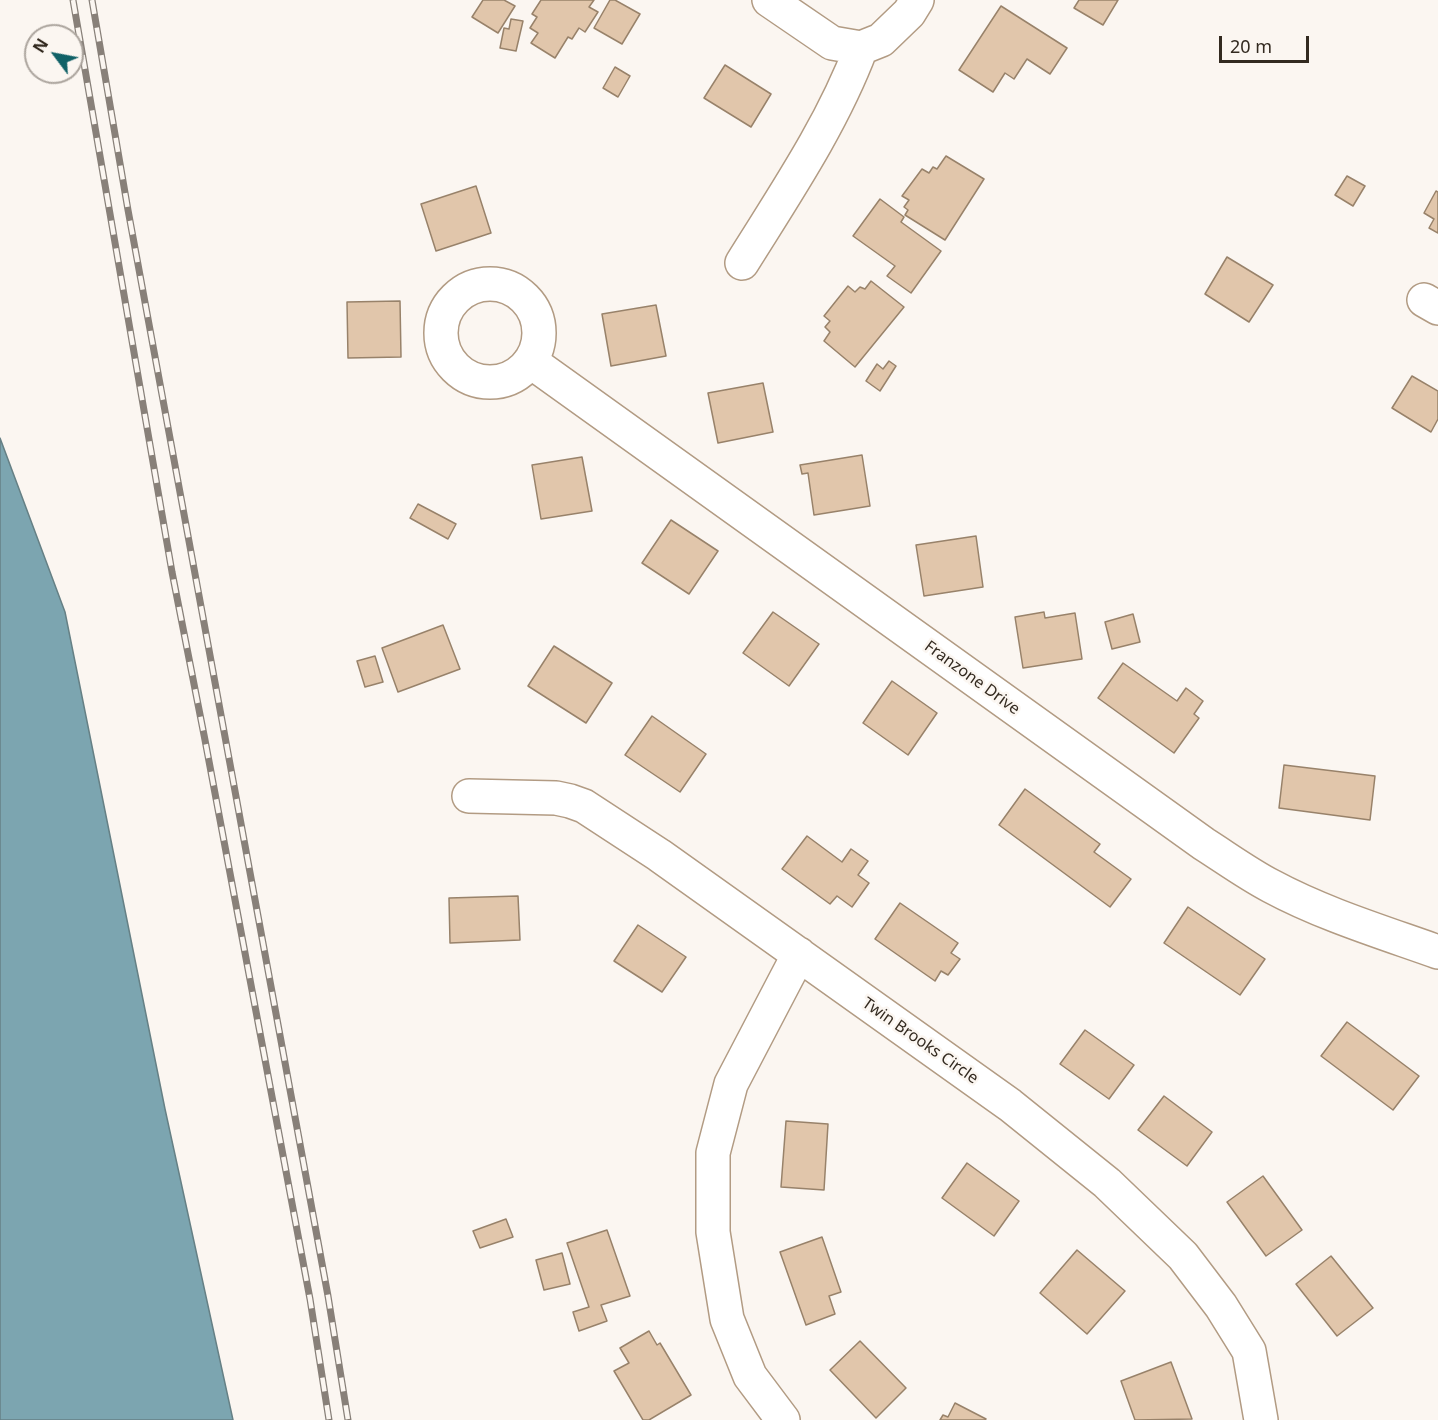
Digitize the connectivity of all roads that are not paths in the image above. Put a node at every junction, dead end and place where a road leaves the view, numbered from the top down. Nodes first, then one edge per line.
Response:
1 (769, 0) edge
2 (913, 6) edge
3 (861, 48) junction
4 (742, 263) dead end
5 (530, 361) dead end
6 (469, 796) dead end
7 (1438, 952) edge
8 (799, 954) junction
9 (783, 1420) edge
10 (1261, 1420) edge

1 - 3 street
2 - 3 street
3 - 4 street
5 - 7 street, Franzone Drive
6 - 8 street, Twin Brooks Circle
8 - 9 street
8 - 10 street, Twin Brooks Circle

